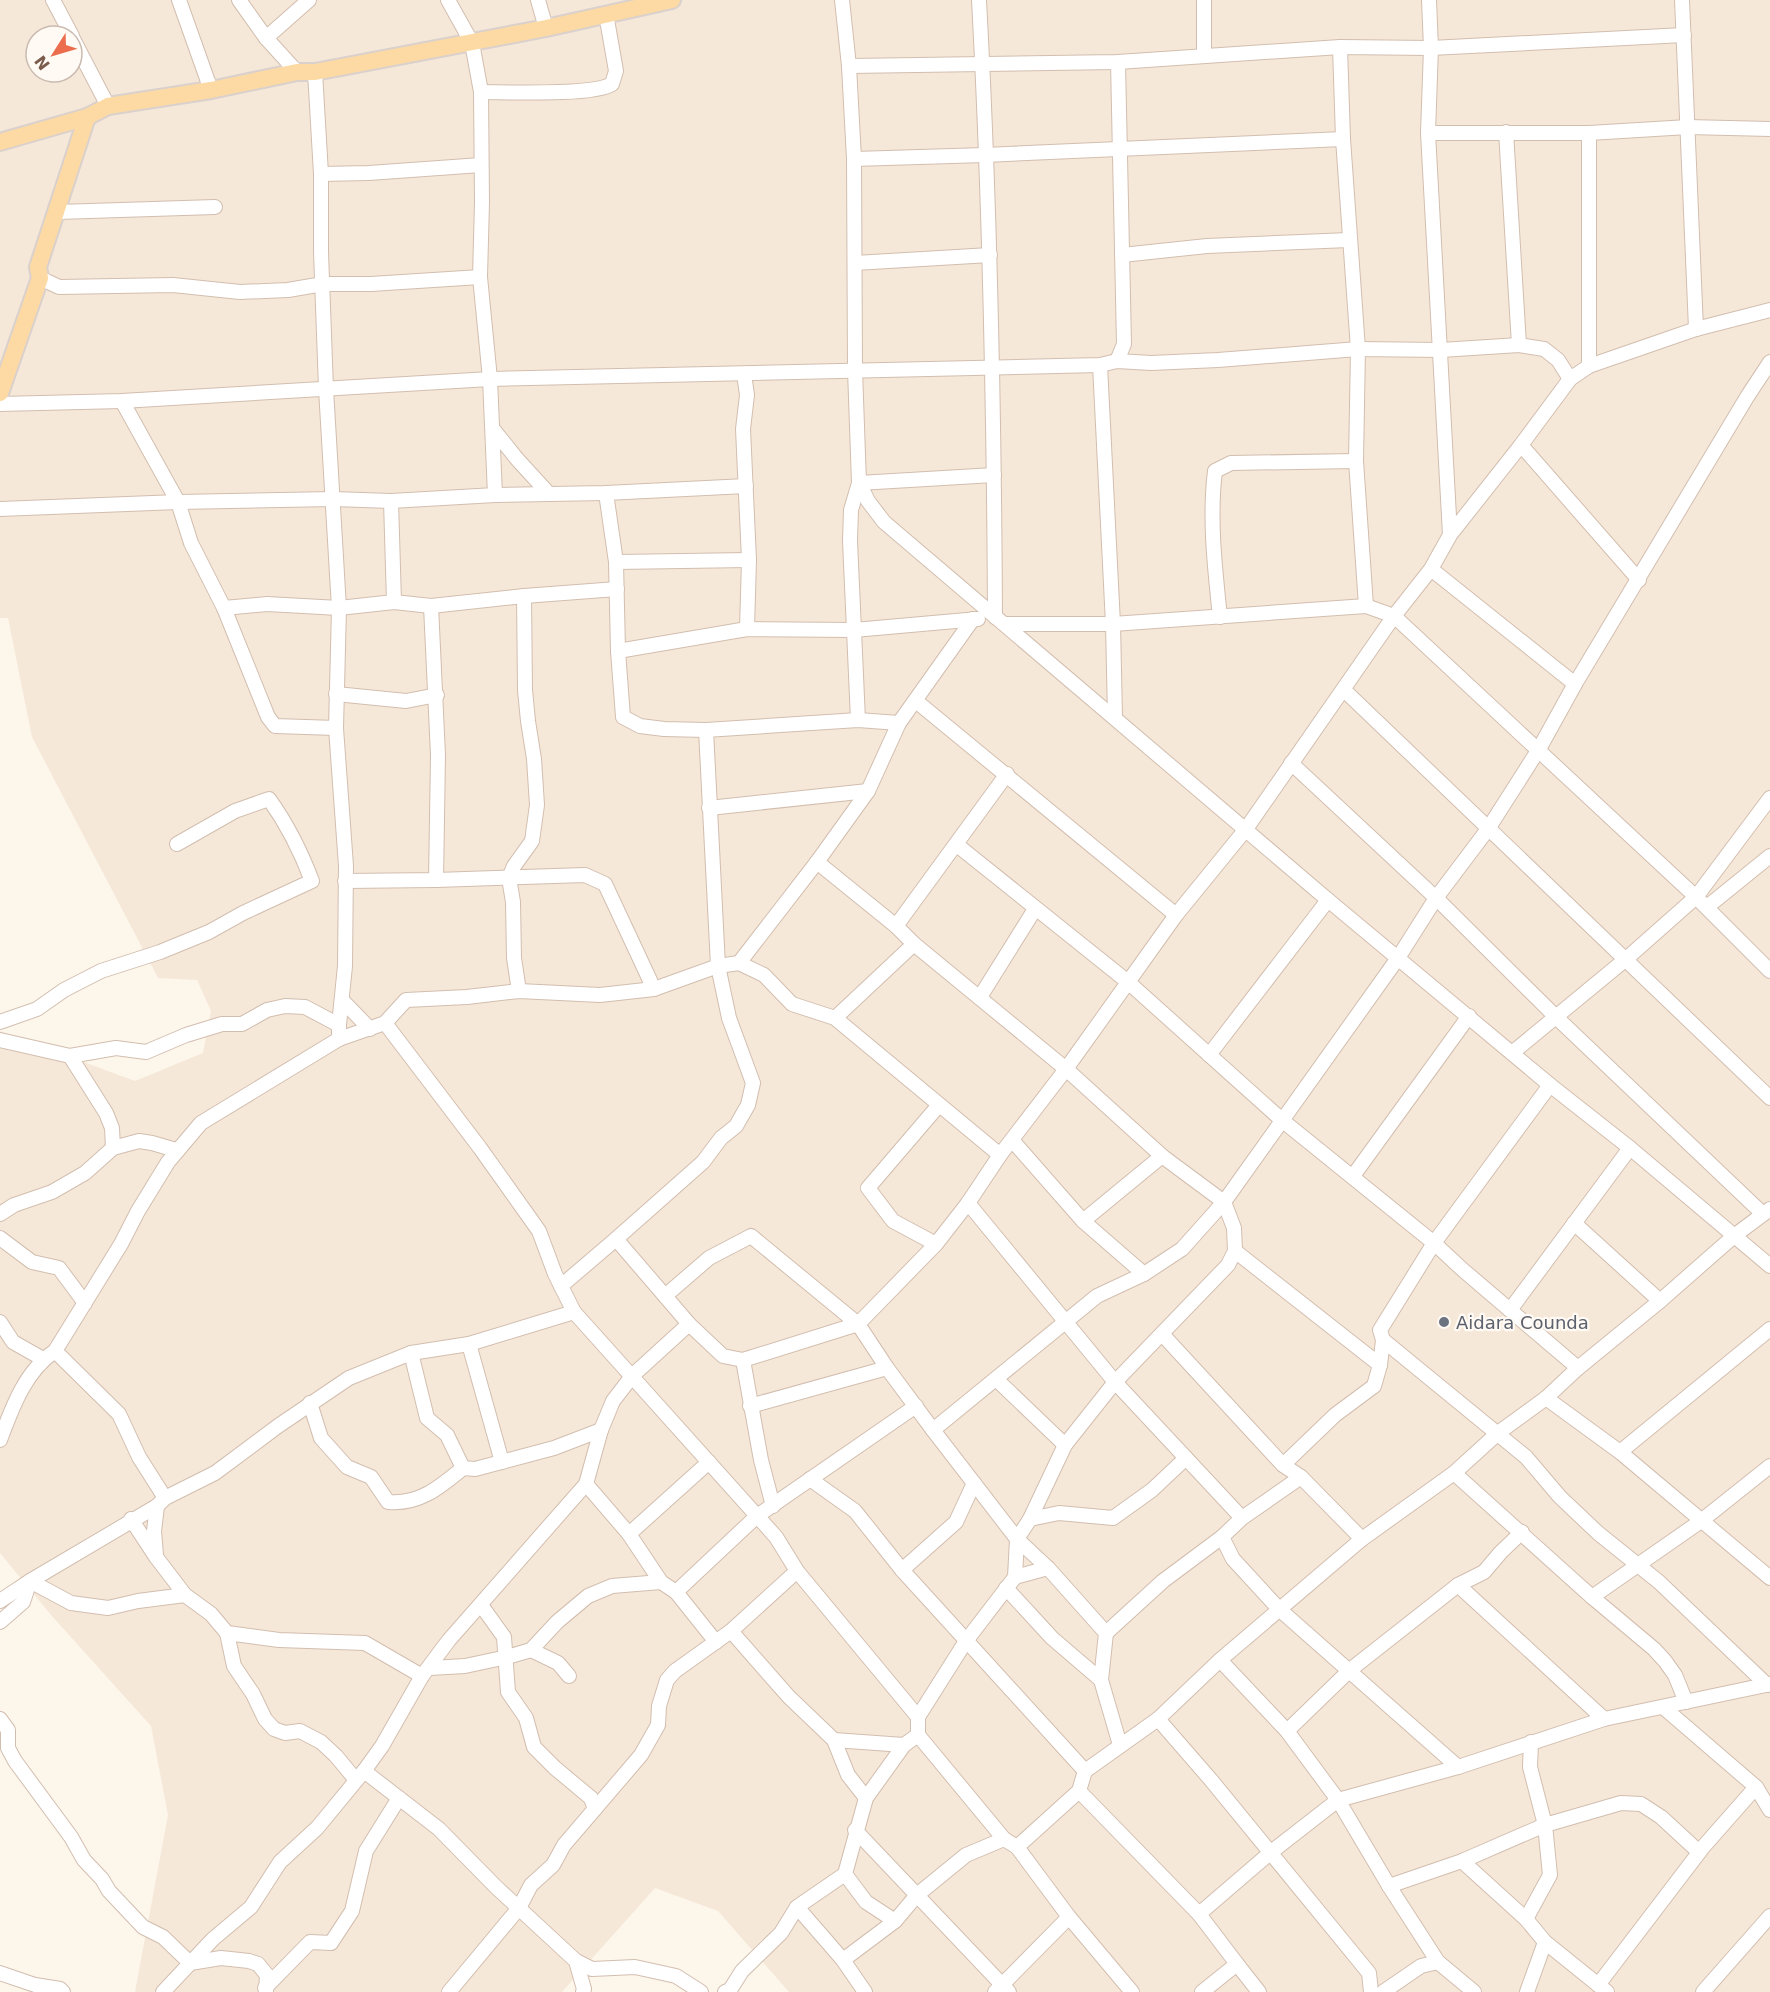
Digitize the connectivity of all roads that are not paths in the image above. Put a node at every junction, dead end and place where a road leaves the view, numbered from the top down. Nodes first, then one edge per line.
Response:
1 (53, 0) edge
2 (179, 0) edge
3 (239, 0) edge
4 (448, 0) edge
5 (538, 0) edge
6 (842, 0) edge
7 (979, 0) edge
8 (1204, 0) edge
9 (1429, 0) edge
10 (1682, 0) edge
11 (305, 1) edge
12 (662, 1) edge
13 (606, 14) junction
14 (66, 24) edge
15 (546, 28) junction
16 (1684, 34) junction
17 (266, 38) junction
18 (472, 43) junction
19 (1340, 47) junction
20 (1431, 48) junction
21 (1204, 56) junction
22 (84, 59) edge
23 (1118, 62) junction
24 (982, 65) junction
25 (849, 66) junction
26 (297, 72) junction
27 (315, 72) junction
28 (211, 90) junction
29 (481, 92) junction
30 (108, 106) junction
31 (87, 117) junction
32 (1688, 127) junction
33 (1770, 129) edge
34 (1506, 132) junction
35 (1428, 133) junction
36 (1589, 133) junction
37 (1343, 139) junction
38 (0, 142) edge
39 (1121, 149) junction
40 (985, 155) junction
41 (854, 159) junction
42 (481, 165) junction
43 (321, 174) junction
44 (214, 207) dead end
45 (58, 212) junction
46 (1349, 240) junction
47 (990, 255) junction
48 (1122, 255) junction
49 (855, 263) junction
50 (480, 277) junction
51 (40, 278) junction
52 (323, 284) junction
53 (1770, 310) edge
54 (1696, 328) junction
55 (1124, 344) junction
56 (1519, 345) junction
57 (1358, 349) junction
58 (1442, 350) junction
59 (1117, 361) junction
60 (1770, 362) edge
61 (1151, 363) junction
62 (1100, 365) junction
63 (1589, 366) junction
64 (992, 369) junction
65 (855, 370) junction
66 (744, 374) junction
67 (490, 379) junction
68 (1570, 379) junction
69 (326, 389) junction
70 (0, 393) edge
71 (122, 402) junction
72 (0, 404) edge
73 (493, 429) junction
74 (1521, 445) junction
75 (1356, 461) junction
76 (994, 475) junction
77 (859, 483) junction
78 (746, 486) junction
79 (606, 493) junction
80 (549, 494) junction
81 (495, 495) junction
82 (333, 500) junction
83 (391, 501) junction
84 (178, 502) junction
85 (0, 509) edge
86 (1450, 535) junction
87 (749, 560) junction
88 (616, 562) junction
89 (1431, 569) junction
90 (1639, 580) junction
91 (617, 589) junction
92 (524, 596) junction
93 (394, 603) junction
94 (430, 606) junction
95 (1366, 606) junction
96 (224, 608) junction
97 (339, 608) junction
98 (1394, 616) junction
99 (1220, 617) junction
100 (973, 619) junction
101 (999, 621) junction
102 (1113, 624) junction
103 (747, 629) junction
104 (854, 630) junction
105 (618, 651) junction
106 (1575, 684) junction
107 (1344, 690) junction
108 (336, 694) junction
109 (437, 695) junction
110 (916, 701) junction
111 (1115, 717) junction
112 (858, 720) junction
113 (899, 723) junction
114 (336, 728) junction
115 (706, 730) junction
116 (1539, 749) junction
117 (1290, 763) junction
118 (1007, 774) junction
119 (868, 791) junction
120 (1770, 798) edge
121 (708, 808) junction
122 (1246, 829) junction
123 (1488, 829) junction
124 (177, 844) dead end
125 (957, 845) junction
126 (1770, 856) edge
127 (817, 862) junction
128 (509, 878) junction
129 (436, 880) junction
130 (345, 881) junction
131 (1696, 897) junction
132 (1436, 898) junction
133 (1328, 900) junction
134 (1707, 907) junction
135 (1035, 909) junction
136 (1176, 915) junction
137 (896, 926) junction
138 (914, 944) junction
139 (1398, 958) junction
140 (1626, 959) junction
141 (739, 963) junction
142 (718, 966) junction
143 (1770, 971) edge
144 (1128, 982) junction
145 (654, 989) junction
146 (519, 992) junction
147 (980, 997) junction
148 (342, 999) junction
149 (1469, 1016) junction
150 (1556, 1017) junction
151 (835, 1018) junction
152 (0, 1022) edge
153 (385, 1023) junction
154 (370, 1029) junction
155 (339, 1032) junction
156 (0, 1040) edge
157 (1512, 1053) junction
158 (1209, 1055) junction
159 (70, 1056) junction
160 (1066, 1069) junction
161 (1550, 1085) junction
162 (1770, 1098) edge
163 (939, 1105) junction
164 (1283, 1121) junction
165 (1012, 1140) junction
166 (113, 1148) junction
167 (1630, 1148) junction
168 (176, 1150) junction
169 (1000, 1155) junction
170 (1162, 1156) junction
171 (1353, 1176) junction
172 (1224, 1202) junction
173 (968, 1203) junction
174 (1766, 1211) edge
175 (0, 1214) edge
176 (1083, 1221) junction
177 (1574, 1223) junction
178 (1734, 1236) junction
179 (0, 1238) edge
180 (616, 1239) junction
181 (1434, 1243) junction
182 (936, 1244) junction
183 (1235, 1251) junction
184 (1770, 1266) edge
185 (1144, 1274) junction
186 (561, 1286) junction
187 (665, 1296) junction
188 (1660, 1301) junction
189 (85, 1303) junction
190 (1510, 1310) junction
191 (574, 1312) junction
192 (1067, 1321) junction
193 (0, 1322) edge
194 (689, 1324) junction
195 (858, 1324) junction
196 (1770, 1329) edge
197 (1162, 1334) junction
198 (1383, 1340) junction
199 (468, 1344) junction
200 (55, 1351) junction
201 (411, 1353) junction
202 (43, 1359) junction
203 (743, 1360) junction
204 (1380, 1365) junction
205 (887, 1368) junction
206 (1578, 1368) junction
207 (633, 1375) junction
208 (996, 1379) junction
209 (1115, 1382) junction
210 (1546, 1398) junction
211 (310, 1403) junction
212 (750, 1406) junction
213 (916, 1406) junction
214 (601, 1430) junction
215 (933, 1430) junction
216 (1498, 1433) junction
217 (0, 1440) edge
218 (1065, 1445) junction
219 (1620, 1452) junction
220 (1186, 1458) junction
221 (502, 1462) junction
222 (710, 1462) junction
223 (1283, 1465) junction
224 (1770, 1466) edge
225 (463, 1468) junction
226 (1454, 1473) junction
227 (1301, 1477) junction
228 (810, 1479) junction
229 (974, 1483) junction
230 (586, 1484) junction
231 (161, 1502) junction
232 (773, 1506) junction
233 (757, 1516) junction
234 (1242, 1518) junction
235 (131, 1519) junction
236 (1030, 1519) junction
237 (1701, 1521) junction
238 (1522, 1532) junction
239 (629, 1534) junction
240 (1222, 1537) junction
241 (1017, 1539) junction
242 (1362, 1539) junction
243 (156, 1557) junction
244 (1637, 1564) junction
245 (1048, 1568) junction
246 (902, 1570) junction
247 (798, 1571) junction
248 (1770, 1578) edge
249 (30, 1581) junction
250 (662, 1582) junction
251 (1010, 1583) junction
252 (1458, 1585) junction
253 (676, 1592) junction
254 (185, 1595) junction
255 (1592, 1597) junction
256 (0, 1601) edge
257 (481, 1605) junction
258 (1279, 1609) junction
259 (0, 1622) edge
260 (731, 1632) junction
261 (227, 1633) junction
262 (1107, 1634) junction
263 (716, 1641) junction
264 (966, 1641) junction
265 (531, 1650) junction
266 (507, 1657) junction
267 (1221, 1660) junction
268 (1350, 1670) junction
269 (426, 1672) junction
270 (569, 1676) dead end
271 (1101, 1680) junction
272 (1768, 1684) edge
273 (1686, 1702) junction
274 (1663, 1707) junction
275 (918, 1717) junction
276 (0, 1719) edge
277 (1158, 1719) junction
278 (1604, 1719) junction
279 (1287, 1731) junction
280 (918, 1735) junction
281 (834, 1740) junction
282 (1531, 1742) junction
283 (904, 1745) junction
284 (1120, 1745) junction
285 (1458, 1767) junction
286 (1085, 1771) junction
287 (360, 1776) junction
288 (1756, 1787) junction
289 (1079, 1791) junction
290 (399, 1798) junction
291 (866, 1798) junction
292 (1338, 1800) junction
293 (595, 1809) junction
294 (1770, 1810) edge
295 (1545, 1825) junction
296 (855, 1830) junction
297 (1004, 1839) junction
298 (1017, 1847) junction
299 (1699, 1852) junction
300 (1270, 1853) junction
301 (1462, 1861) junction
302 (845, 1874) junction
303 (1389, 1886) junction
304 (917, 1895) junction
305 (797, 1907) junction
306 (519, 1908) junction
307 (1199, 1914) junction
308 (1770, 1916) edge
309 (1069, 1917) junction
310 (1526, 1918) junction
311 (894, 1921) junction
312 (1545, 1942) junction
313 (843, 1960) junction
314 (576, 1961) junction
315 (1438, 1962) junction
316 (190, 1964) junction
317 (1237, 1964) junction
318 (0, 1973) edge
319 (1002, 1989) edge
320 (1603, 1989) edge
321 (266, 1990) edge
322 (728, 1991) edge
323 (63, 1992) edge
324 (163, 1992) edge
325 (449, 1992) edge
326 (583, 1992) edge
327 (701, 1992) edge
328 (865, 1992) edge
329 (1132, 1992) edge
330 (1202, 1992) edge
331 (1258, 1992) edge
332 (1371, 1992) edge
333 (1383, 1992) edge
334 (1474, 1992) edge
335 (1527, 1992) edge
336 (1703, 1992) edge

1 - 14 street
2 - 28 street
3 - 17 street
4 - 18 street
5 - 15 street
6 - 25 street
7 - 24 street
8 - 21 street
9 - 20 street
10 - 16 street
11 - 17 street
12 - 13 main road
13 - 15 main road
13 - 29 street
15 - 18 main road
16 - 20 street
16 - 32 street
17 - 26 street
18 - 27 main road
18 - 29 street
19 - 20 street
19 - 21 street
19 - 37 street
20 - 35 street
21 - 23 street
22 - 30 street
23 - 24 street
23 - 39 street
24 - 25 street
24 - 40 street
25 - 41 street
26 - 27 main road
26 - 28 main road
27 - 43 street
28 - 30 main road
29 - 42 street
30 - 31 main road
31 - 38 main road
31 - 45 main road
32 - 33 street
32 - 36 street
32 - 54 street
34 - 35 street
34 - 36 street
34 - 56 street
35 - 58 street
36 - 63 street
37 - 39 street
37 - 46 street
39 - 40 street
39 - 48 street
40 - 41 street
40 - 47 street
41 - 49 street
42 - 43 street
42 - 50 street
43 - 52 street
44 - 45 street
45 - 51 main road
46 - 48 street
46 - 57 street
47 - 49 street
47 - 64 street
48 - 55 street
49 - 65 street
50 - 52 street
50 - 67 street
51 - 52 street
51 - 70 main road
52 - 69 street
53 - 54 street
54 - 63 street
55 - 59 street
55 - 61 street
56 - 58 street
56 - 68 street
57 - 58 street
57 - 61 street
57 - 75 street
58 - 86 street
59 - 61 street
59 - 62 street
60 - 90 street
62 - 64 street
62 - 102 street
63 - 68 street
64 - 65 street
64 - 76 street
65 - 66 street
65 - 77 street
66 - 67 street
66 - 78 street
67 - 69 street
67 - 73 street
68 - 74 street
69 - 71 street
69 - 82 street
71 - 72 street
71 - 84 street
73 - 80 street
73 - 81 street
74 - 86 street
74 - 90 street
75 - 95 street
75 - 99 street
76 - 77 street
76 - 101 street
77 - 101 street
77 - 104 street
78 - 79 street
78 - 87 street
79 - 80 street
79 - 88 street
80 - 81 street
81 - 83 street
82 - 83 street
82 - 84 street
82 - 97 street
83 - 93 street
84 - 85 street
84 - 96 street
86 - 89 street
87 - 88 street
87 - 103 street
88 - 91 street
89 - 98 street
89 - 106 street
90 - 106 street
91 - 92 street
91 - 105 street
92 - 94 street
92 - 128 street
93 - 94 street
93 - 97 street
94 - 109 street
95 - 98 street
95 - 99 street
96 - 97 street
96 - 114 street
97 - 108 street
98 - 107 street
98 - 116 street
99 - 102 street
100 - 101 street
100 - 104 street
100 - 110 street
101 - 102 street
101 - 111 street
102 - 111 street
103 - 104 street
103 - 105 street
104 - 112 street
105 - 115 street
106 - 116 street
107 - 117 street
107 - 123 street
108 - 109 street
108 - 114 street
109 - 129 street
110 - 113 street
110 - 118 street
111 - 122 street
112 - 113 street
112 - 115 street
113 - 119 street
114 - 130 street
115 - 121 street
116 - 123 street
116 - 131 street
117 - 122 street
117 - 132 street
118 - 125 street
118 - 136 street
119 - 121 street
119 - 127 street
120 - 131 street
121 - 142 street
122 - 133 street
122 - 136 street
123 - 132 street
123 - 140 street
124 - 152 street
125 - 135 street
125 - 137 street
126 - 134 street
127 - 137 street
127 - 141 street
128 - 129 street
128 - 145 street
128 - 146 street
129 - 130 street
130 - 148 street
131 - 134 street
131 - 140 street
132 - 139 street
132 - 150 street
133 - 139 street
133 - 158 street
134 - 143 street
135 - 144 street
135 - 147 street
136 - 144 street
137 - 138 street
138 - 147 street
138 - 151 street
139 - 149 street
139 - 164 street
140 - 150 street
140 - 162 street
141 - 142 street
141 - 151 street
142 - 145 street
142 - 180 street
144 - 158 street
144 - 160 street
145 - 146 street
146 - 153 street
147 - 160 street
148 - 154 street
148 - 155 street
149 - 157 street
149 - 171 street
150 - 157 street
150 - 174 street
151 - 163 street
153 - 154 street
153 - 186 street
154 - 155 street
155 - 159 street
155 - 168 street
156 - 159 street
157 - 161 street
158 - 164 street
159 - 166 street
160 - 165 street
160 - 170 street
161 - 167 street
161 - 181 street
163 - 169 street
163 - 182 street
164 - 171 street
164 - 172 street
165 - 169 street
165 - 176 street
166 - 168 street
166 - 175 street
167 - 177 street
167 - 178 street
168 - 189 street
169 - 173 street
170 - 172 street
170 - 176 street
171 - 181 street
172 - 183 street
172 - 185 street
173 - 182 street
173 - 192 street
174 - 178 street
176 - 185 street
177 - 188 street
177 - 190 street
178 - 184 street
178 - 188 street
179 - 189 street
180 - 186 street
180 - 187 street
181 - 190 street
181 - 198 street
182 - 195 street
183 - 197 street
183 - 204 street
185 - 192 street
186 - 191 street
187 - 194 street
187 - 195 street
188 - 206 street
189 - 200 street
190 - 206 street
191 - 199 street
191 - 207 street
192 - 208 street
192 - 209 street
193 - 202 street
194 - 203 street
194 - 207 street
195 - 203 street
195 - 205 street
196 - 219 street
197 - 209 street
197 - 223 street
198 - 204 street
198 - 216 street
199 - 201 street
199 - 221 street
200 - 202 street
200 - 231 street
201 - 211 street
201 - 225 street
202 - 217 street
203 - 212 street
204 - 223 street
205 - 212 street
205 - 213 street
206 - 210 street
207 - 214 street
207 - 222 street
208 - 215 street
208 - 218 street
209 - 218 street
209 - 220 street
210 - 216 street
210 - 219 street
211 - 225 street
211 - 231 street
212 - 232 street
213 - 215 street
213 - 228 street
214 - 221 street
214 - 230 street
215 - 229 street
216 - 226 street
216 - 244 street
218 - 236 street
219 - 237 street
220 - 234 street
220 - 236 street
221 - 225 street
222 - 233 street
222 - 239 street
223 - 227 street
224 - 237 street
226 - 238 street
226 - 242 street
227 - 234 street
227 - 242 street
228 - 232 street
228 - 246 street
229 - 241 street
229 - 246 street
230 - 239 street
230 - 257 street
231 - 235 street
231 - 243 street
232 - 233 street
233 - 247 street
233 - 253 street
234 - 240 street
235 - 243 street
235 - 249 street
236 - 241 street
237 - 244 street
237 - 248 street
238 - 252 street
238 - 255 street
239 - 250 street
240 - 258 street
240 - 262 street
241 - 245 street
241 - 251 street
242 - 258 street
243 - 254 street
244 - 255 street
244 - 272 street
245 - 251 street
245 - 262 street
246 - 264 street
247 - 260 street
247 - 275 street
249 - 254 street
249 - 256 street
249 - 259 street
250 - 253 street
250 - 265 street
251 - 264 street
251 - 271 street
252 - 268 street
252 - 278 street
253 - 263 street
254 - 261 street
255 - 273 street
257 - 266 street
257 - 269 street
258 - 267 street
258 - 268 street
260 - 263 street
260 - 281 street
261 - 269 street
261 - 287 street
262 - 271 street
263 - 293 street
264 - 275 street
264 - 286 street
265 - 266 street
265 - 270 street
266 - 269 street
266 - 293 street
267 - 277 street
267 - 279 street
268 - 279 street
268 - 285 street
269 - 287 street
271 - 284 street
272 - 273 street
273 - 274 street
274 - 278 street
274 - 288 street
275 - 280 street
276 - 316 street
277 - 284 street
277 - 300 street
278 - 282 street
279 - 292 street
280 - 283 street
280 - 297 street
281 - 283 street
281 - 291 street
282 - 285 street
282 - 295 street
283 - 291 street
284 - 286 street
285 - 292 street
286 - 289 street
287 - 290 street
287 - 316 street
288 - 294 street
288 - 299 street
289 - 298 street
289 - 307 street
290 - 306 street
290 - 321 street
291 - 296 street
292 - 300 street
292 - 303 street
293 - 306 street
295 - 299 street
295 - 301 street
295 - 310 street
296 - 302 street
296 - 304 street
297 - 298 street
297 - 304 street
298 - 309 street
299 - 320 street
300 - 307 street
300 - 332 street
301 - 303 street
301 - 310 street
302 - 305 street
302 - 311 street
303 - 315 street
304 - 311 street
304 - 319 street
305 - 313 street
305 - 322 street
306 - 314 street
306 - 325 street
307 - 317 street
308 - 336 street
309 - 319 street
309 - 329 street
310 - 312 street
311 - 313 street
312 - 320 street
312 - 335 street
313 - 328 street
314 - 326 street
314 - 327 street
315 - 333 street
315 - 334 street
316 - 321 street
316 - 324 street
317 - 330 street
317 - 331 street
318 - 323 street

